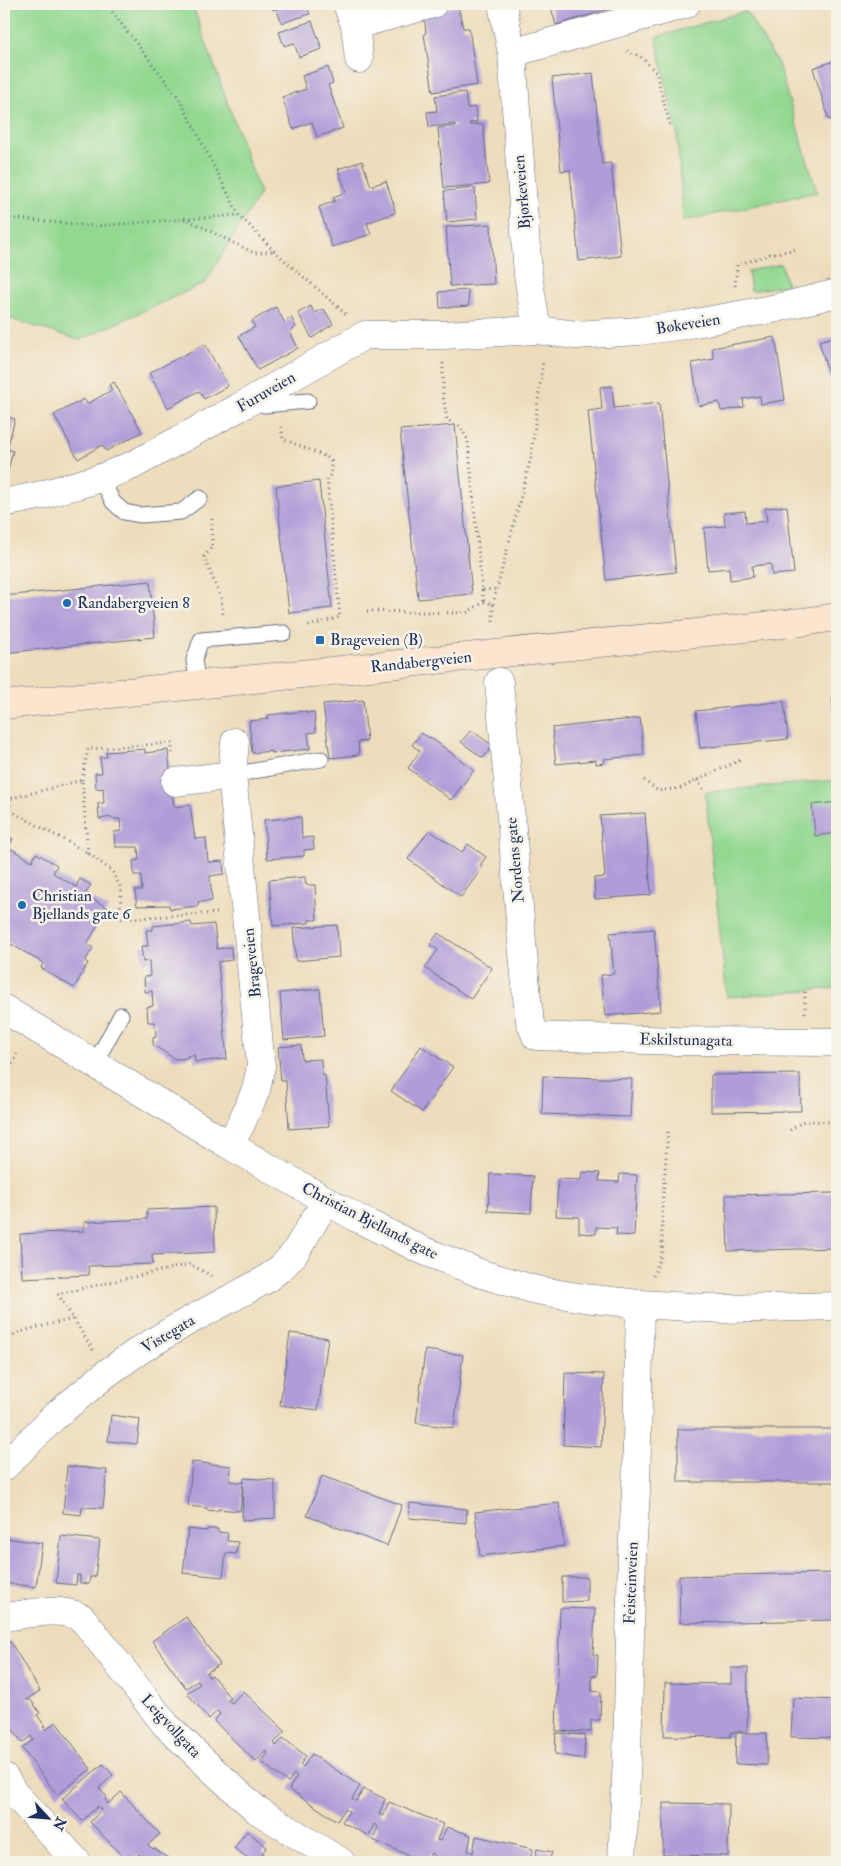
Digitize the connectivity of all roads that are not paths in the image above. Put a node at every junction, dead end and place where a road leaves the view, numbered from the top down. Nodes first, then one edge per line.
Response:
1 (433, 4) edge
2 (502, 4) edge
3 (686, 4) edge
4 (351, 14) edge
5 (512, 53) junction
6 (359, 58) dead end
7 (837, 293) edge
8 (537, 330) junction
9 (267, 391) junction
10 (308, 401) dead end
11 (101, 478) junction
12 (200, 498) road end
13 (4, 503) edge
14 (837, 617) edge
15 (284, 633) road end
16 (499, 682) dead end
17 (198, 685) junction
18 (4, 706) edge
19 (235, 742) dead end
20 (320, 759) dead end
21 (232, 775) junction
22 (174, 782) dead end
23 (4, 1009) edge
24 (121, 1015) dead end
25 (536, 1036) joint
26 (837, 1042) edge
27 (95, 1063) junction
28 (229, 1145) junction
29 (326, 1200) junction
30 (640, 1304) junction
31 (837, 1306) edge
32 (4, 1467) edge
33 (4, 1617) edge
34 (4, 1777) edge
35 (77, 1862) edge
36 (341, 1862) edge
37 (622, 1862) edge

1 - 4 street
2 - 5 street, Bjørkeveien
3 - 5 street
4 - 6 street
5 - 8 street, Bjørkeveien
7 - 8 street, Bøkeveien
8 - 9 street, Furuveien
9 - 10 lane
9 - 11 street, Furuveien
11 - 12 lane
11 - 13 street, Furuveien
14 - 17 main road, Randabergveien
15 - 17 lane
16 - 25 street, Nordens gate
17 - 18 main road, Randabergveien
19 - 21 street, Brageveien
20 - 21 lane
21 - 22 street
21 - 28 street, Brageveien
23 - 27 street, Christian Bjellands gate
24 - 27 lane
25 - 26 street, Eskilstunagata
27 - 28 street, Christian Bjellands gate
28 - 29 street, Christian Bjellands gate
29 - 30 street, Christian Bjellands gate
29 - 32 street, Vistegata
30 - 31 street, Christian Bjellands gate
30 - 37 street, Feisteinveien
33 - 36 street, Leigvollgata
34 - 35 street

